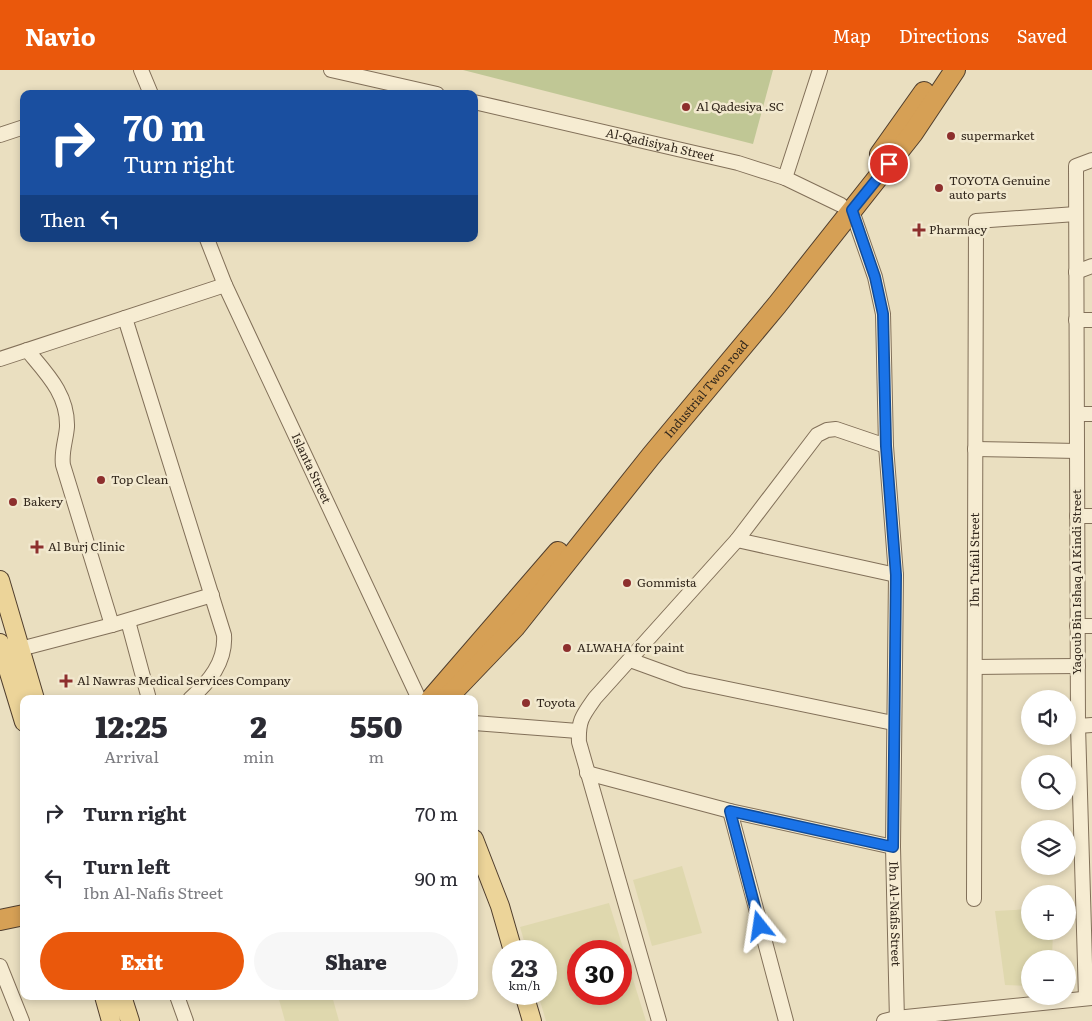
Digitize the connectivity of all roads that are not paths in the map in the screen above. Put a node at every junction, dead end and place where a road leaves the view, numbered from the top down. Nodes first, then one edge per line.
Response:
1 (142, 70) edge
2 (331, 70) edge
3 (820, 70) edge
4 (940, 70) edge
5 (955, 70) edge
6 (150, 90) edge
7 (419, 90) edge
8 (478, 103) edge
9 (20, 128) edge
10 (0, 135) edge
11 (1092, 160) edge
12 (785, 178) junction
13 (846, 208) junction
14 (1076, 214) junction
15 (208, 242) edge
16 (1092, 266) edge
17 (1076, 272) junction
18 (225, 286) junction
19 (125, 318) junction
20 (1076, 320) junction
21 (1092, 320) edge
22 (27, 350) junction
23 (0, 359) edge
24 (1077, 414) junction
25 (1092, 414) edge
26 (886, 446) junction
27 (975, 449) junction
28 (1077, 450) junction
29 (1077, 516) junction
30 (1092, 516) edge
31 (737, 540) junction
32 (896, 575) junction
33 (0, 580) edge
34 (212, 595) junction
35 (128, 621) junction
36 (112, 626) junction
37 (1077, 626) junction
38 (1092, 626) edge
39 (0, 643) edge
40 (20, 649) junction
41 (630, 660) junction
42 (1078, 666) junction
43 (975, 667) junction
44 (34, 695) edge
45 (148, 695) edge
46 (194, 695) edge
47 (417, 695) edge
48 (434, 695) edge
49 (450, 695) edge
50 (20, 709) edge
51 (478, 723) edge
52 (893, 723) junction
53 (1085, 725) edge
54 (578, 731) junction
55 (587, 773) junction
56 (730, 811) junction
57 (1084, 819) edge
58 (893, 847) junction
59 (478, 849) edge
60 (974, 899) dead end
61 (510, 940) edge
62 (0, 966) edge
63 (1089, 998) edge
64 (105, 1000) edge
65 (123, 1000) edge
66 (178, 1000) edge
67 (15, 1002) junction
68 (0, 1004) edge
69 (527, 1005) edge
70 (892, 1020) edge
71 (22, 1021) edge
72 (111, 1021) edge
73 (130, 1021) edge
74 (186, 1021) edge
75 (532, 1021) edge
76 (659, 1021) edge
77 (786, 1021) edge

1 - 6 street
2 - 7 street
3 - 12 street
4 - 13 highway, Industrial Twon road
5 - 13 highway, Industrial Twon road
8 - 12 street, Al-Qadisiyah Street
9 - 10 street
11 - 14 street, Yaqoub Bin Ishaq Al Kindi Street
12 - 13 street, Al-Qadisiyah Street
13 - 26 street, Ibn Al-Nafis Street
13 - 48 highway, Industrial Twon road
13 - 49 highway, Industrial Twon road
14 - 17 street, Yaqoub Bin Ishaq Al Kindi Street
14 - 27 street, Ibn Tufail Street
15 - 18 street, Islanta Street
16 - 17 street
17 - 20 street, Yaqoub Bin Ishaq Al Kindi Street
18 - 19 street
18 - 47 street, Islanta Street
19 - 22 street
19 - 34 street
20 - 21 street
20 - 24 street, Yaqoub Bin Ishaq Al Kindi Street
22 - 23 street
22 - 36 street
24 - 25 street
24 - 28 street, Yaqoub Bin Ishaq Al Kindi Street
26 - 31 street
26 - 32 street, Ibn Al-Nafis Street
27 - 28 street
27 - 43 street, Ibn Tufail Street
28 - 29 street, Yaqoub Bin Ishaq Al Kindi Street
29 - 30 street
29 - 37 street, Yaqoub Bin Ishaq Al Kindi Street
31 - 32 street
31 - 41 street
32 - 52 street, Ibn Al-Nafis Street
33 - 40 main road
34 - 35 street
34 - 46 street
35 - 36 street
35 - 45 street
36 - 40 street
37 - 38 street
37 - 42 street, Yaqoub Bin Ishaq Al Kindi Street
39 - 50 main road
40 - 44 main road
41 - 52 street
41 - 54 street
42 - 43 street
42 - 53 street, Yaqoub Bin Ishaq Al Kindi Street
43 - 60 street, Ibn Tufail Street
51 - 54 street
52 - 58 street, Ibn Al-Nafis Street
53 - 57 street, Yaqoub Bin Ishaq Al Kindi Street
54 - 55 street
55 - 56 street
55 - 76 street
56 - 58 street
56 - 77 street
57 - 63 street, Yaqoub Bin Ishaq Al Kindi Street
58 - 70 street, Ibn Al-Nafis Street
59 - 61 main road
62 - 67 street
63 - 70 street
64 - 72 main road
65 - 73 main road
66 - 74 street
67 - 68 street
67 - 71 street
69 - 75 main road

